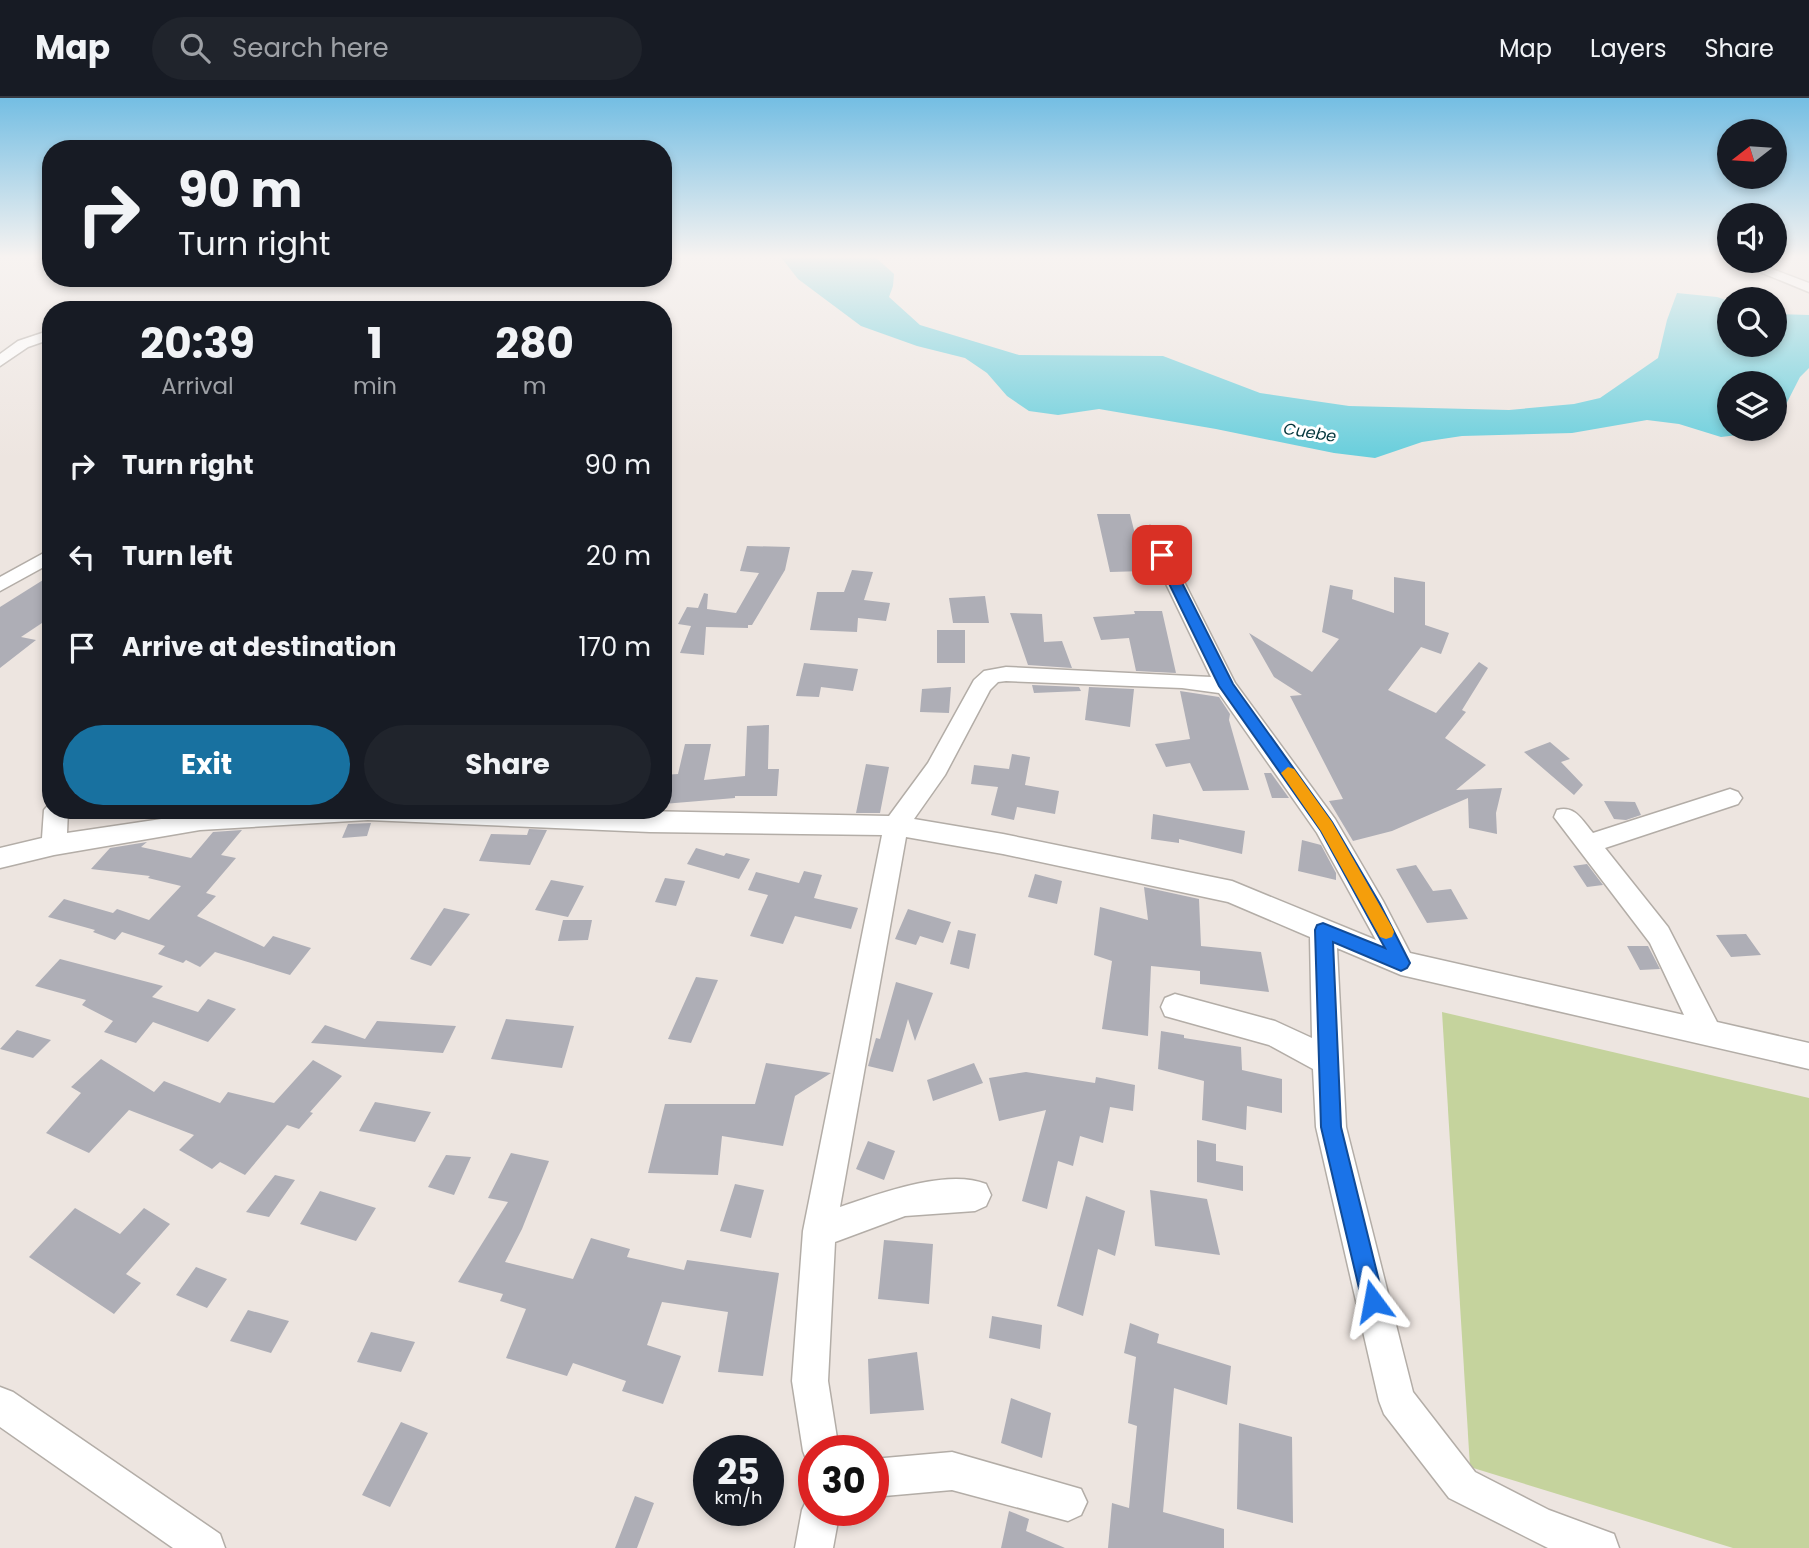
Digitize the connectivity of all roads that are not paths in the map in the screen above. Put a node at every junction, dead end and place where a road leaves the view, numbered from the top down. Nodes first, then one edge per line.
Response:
1 (42, 337) edge
2 (0, 361) edge
3 (1150, 532) dead end
4 (42, 560) edge
5 (0, 585) edge
6 (1226, 686) junction
7 (1730, 798) dead end
8 (1566, 817) dead end
9 (55, 819) edge
10 (234, 819) edge
11 (573, 819) edge
12 (896, 826) junction
13 (1588, 844) junction
14 (54, 845) junction
15 (0, 858) edge
16 (1323, 930) junction
17 (1401, 963) junction
18 (1175, 1007) dead end
19 (1707, 1031) junction
20 (1809, 1056) edge
21 (1327, 1061) junction
22 (975, 1195) dead end
23 (819, 1231) junction
24 (0, 1405) edge
25 (818, 1435) edge
26 (889, 1477) edge
27 (1068, 1502) dead end
28 (818, 1526) edge
29 (206, 1548) edge
30 (814, 1548) edge
31 (1600, 1548) edge

1 - 2 street
3 - 6 street
4 - 5 street
6 - 12 street
6 - 17 street
7 - 13 street
8 - 13 street
9 - 14 street
10 - 14 street
11 - 12 street
12 - 16 street
12 - 23 street
13 - 19 street
14 - 15 street
16 - 17 street
16 - 21 street
17 - 19 street
18 - 21 street
19 - 20 street
21 - 31 street
22 - 23 street
23 - 25 street
24 - 29 street
26 - 27 street
28 - 30 street

